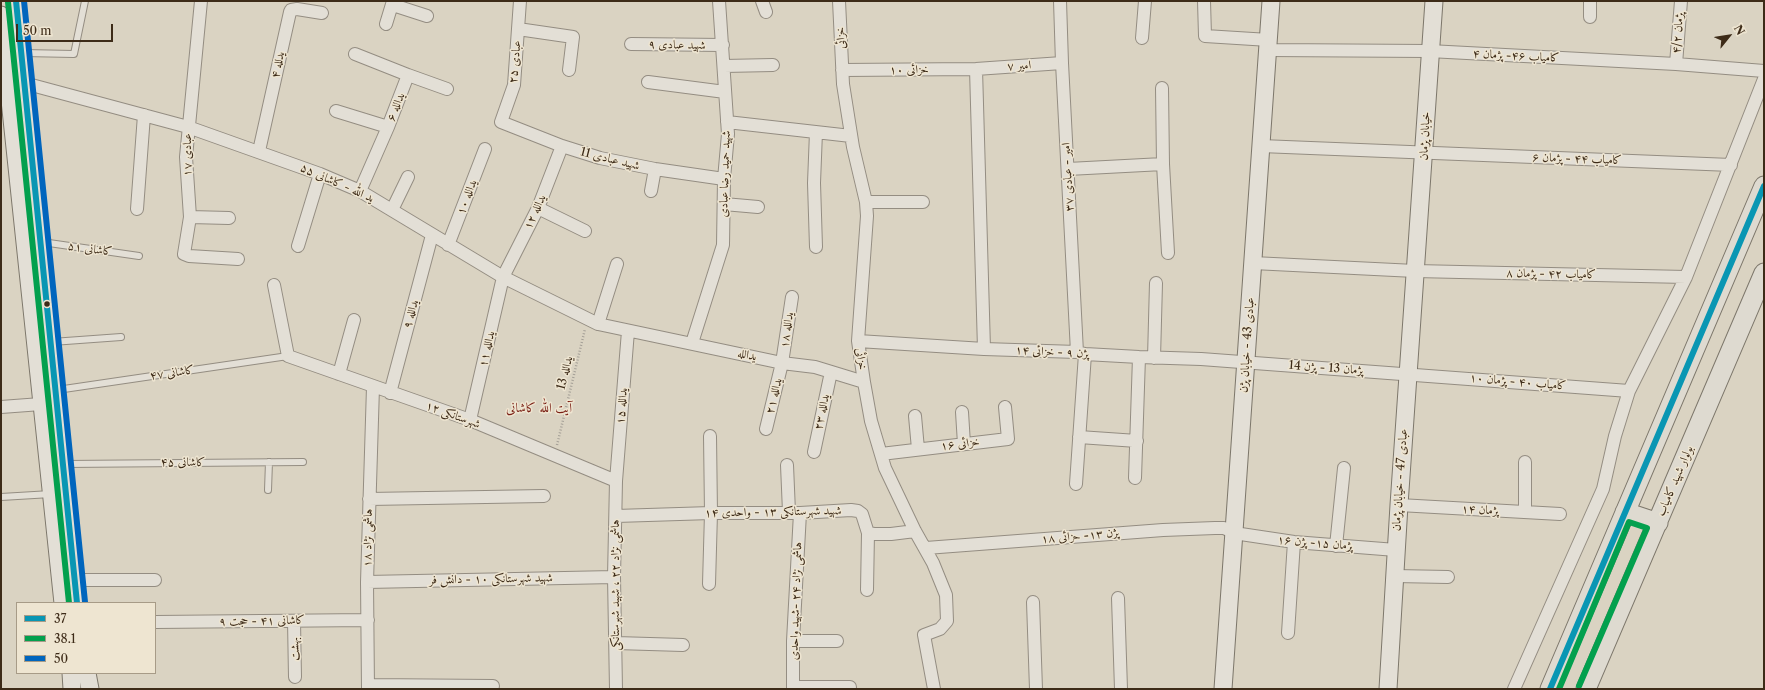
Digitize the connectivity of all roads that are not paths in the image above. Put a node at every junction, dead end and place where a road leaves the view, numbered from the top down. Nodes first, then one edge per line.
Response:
1 (16, 1) edge
2 (84, 1) edge
3 (201, 1) edge
4 (520, 1) edge
5 (719, 1) edge
6 (839, 1) edge
7 (1060, 1) edge
8 (1145, 1) edge
9 (1204, 1) edge
10 (1271, 1) edge
11 (1434, 1) edge
12 (1590, 1) edge
13 (1681, 1) edge
14 (393, 3) edge
15 (322, 13) dead end
16 (1, 15) edge
17 (428, 16) dead end
18 (1590, 17) dead end
19 (386, 24) dead end
20 (518, 29) junction
21 (1142, 38) dead end
22 (630, 44) dead end
23 (723, 45) junction
24 (1268, 45) junction
25 (1430, 51) junction
26 (21, 53) junction
27 (356, 54) dead end
28 (1062, 63) junction
29 (1676, 64) junction
30 (772, 65) dead end
31 (724, 66) junction
32 (4, 67) edge
33 (976, 69) junction
34 (569, 70) dead end
35 (842, 70) junction
36 (1764, 71) edge
37 (408, 75) junction
38 (1764, 79) edge
39 (648, 82) dead end
40 (24, 83) junction
41 (1162, 88) dead end
42 (447, 89) dead end
43 (725, 92) junction
44 (336, 111) dead end
45 (144, 115) junction
46 (501, 122) joint
47 (727, 122) junction
48 (188, 127) junction
49 (388, 127) junction
50 (816, 132) junction
51 (852, 136) junction
52 (562, 146) junction
53 (1261, 146) junction
54 (485, 149) dead end
55 (259, 151) junction
56 (1424, 153) junction
57 (1164, 164) junction
58 (1731, 165) junction
59 (655, 169) junction
60 (1068, 169) junction
61 (320, 174) junction
62 (408, 177) dead end
63 (724, 179) junction
64 (1764, 186) edge
65 (360, 191) junction
66 (651, 191) dead end
67 (866, 202) junction
68 (923, 202) dead end
69 (724, 204) junction
70 (758, 207) dead end
71 (538, 208) junction
72 (137, 209) dead end
73 (392, 210) junction
74 (190, 217) junction
75 (230, 218) dead end
76 (585, 230) dead end
77 (432, 235) junction
78 (40, 242) junction
79 (448, 245) junction
80 (298, 246) dead end
81 (816, 247) dead end
82 (1168, 253) dead end
83 (139, 256) dead end
84 (238, 259) dead end
85 (1253, 263) junction
86 (617, 264) dead end
87 (1415, 271) junction
88 (1764, 273) edge
89 (503, 277) junction
90 (1686, 277) junction
91 (1156, 283) dead end
92 (274, 285) dead end
93 (792, 297) dead end
94 (354, 320) dead end
95 (593, 321) junction
96 (628, 331) junction
97 (121, 337) dead end
98 (858, 340) junction
99 (51, 342) junction
100 (692, 343) junction
101 (984, 349) junction
102 (1081, 353) junction
103 (288, 356) junction
104 (1139, 357) junction
105 (1154, 358) junction
106 (1245, 362) junction
107 (782, 363) junction
108 (831, 372) junction
109 (1407, 373) junction
110 (339, 374) junction
111 (864, 382) junction
112 (373, 387) junction
113 (55, 390) junction
114 (1629, 391) junction
115 (390, 393) junction
116 (41, 404) junction
117 (1, 407) edge
118 (1005, 407) dead end
119 (962, 412) dead end
120 (915, 416) dead end
121 (470, 420) junction
122 (766, 429) dead end
123 (710, 436) dead end
124 (1079, 437) junction
125 (1137, 441) junction
126 (964, 444) junction
127 (918, 450) junction
128 (814, 452) dead end
129 (881, 454) junction
130 (269, 462) junction
131 (303, 462) dead end
132 (1525, 462) dead end
133 (63, 464) junction
134 (787, 464) dead end
135 (1344, 468) dead end
136 (1135, 478) dead end
137 (616, 480) junction
138 (1076, 484) dead end
139 (268, 490) dead end
140 (51, 494) junction
141 (544, 496) dead end
142 (1, 498) edge
143 (369, 499) junction
144 (1399, 505) junction
145 (795, 512) junction
146 (1525, 512) junction
147 (1625, 512) junction
148 (711, 513) junction
149 (1560, 514) dead end
150 (616, 516) junction
151 (1658, 523) junction
152 (915, 531) junction
153 (868, 533) junction
154 (1234, 534) junction
155 (1294, 542) junction
156 (1336, 546) junction
157 (926, 548) junction
158 (1396, 550) junction
159 (1395, 576) junction
160 (614, 577) junction
161 (1448, 577) dead end
162 (75, 580) junction
163 (155, 580) dead end
164 (367, 582) junction
165 (709, 584) dead end
166 (867, 590) dead end
167 (1118, 598) dead end
168 (63, 602) edge
169 (77, 602) edge
170 (1033, 602) dead end
171 (368, 620) junction
172 (294, 621) junction
173 (156, 622) edge
174 (1288, 633) dead end
175 (794, 641) junction
176 (837, 641) dead end
177 (616, 643) junction
178 (683, 645) dead end
179 (71, 674) edge
180 (87, 674) edge
181 (295, 677) dead end
182 (493, 686) dead end
183 (368, 687) edge
184 (850, 687) dead end
185 (793, 688) edge
186 (72, 689) edge
187 (90, 689) edge
188 (616, 689) edge
189 (934, 689) edge
190 (1036, 689) edge
191 (1121, 689) edge
192 (1223, 689) edge
193 (1388, 689) edge
194 (1514, 689) edge
195 (1550, 689) edge
196 (1586, 689) edge

1 - 26 street
2 - 26 lane
3 - 48 street, عبادی ۱۷
4 - 20 street, عبادی ۲۵
5 - 23 street, شهید حمید رضا عبادی
6 - 35 street, خزائی
7 - 28 street, امیر - عبادی ۳۷
8 - 21 street
9 - 24 street, کامیاب ۴۶- پژمان ۴
10 - 24 street, عبادی 43 - خیابان پژن
11 - 25 street, خیابان پژمان
12 - 18 street
13 - 29 street, پژمان ۴/۲
14 - 17 street
14 - 19 street
15 - 55 street, یدلله ۴
16 - 32 street
20 - 34 street
20 - 46 street, عبادی ۲۵
22 - 23 street, شهید عبادی ۹
23 - 31 street, شهید حمید رضا عبادی
24 - 25 street, کامیاب ۴۶- پژمان ۴
24 - 53 street, عبادی 43 - خیابان پژن
25 - 29 street, کامیاب ۴۶- پژمان ۴
25 - 56 street, خیابان پژمان
26 - 40 street
27 - 37 street
28 - 33 street, امیر ۷
28 - 60 street, امیر - عبادی ۳۷
29 - 36 street, کامیاب ۴۶- پژمان ۴
30 - 31 street
31 - 43 street, شهید حمید رضا عبادی
32 - 116 street
33 - 35 street, خزائی ۱۰
33 - 101 street
35 - 51 street, خزائی
37 - 42 street
37 - 49 street, یدالله ۶
38 - 58 street
39 - 43 street
40 - 45 street, ید الله - کاشانی ۵۵
40 - 78 street
41 - 57 street
43 - 47 street, شهید حمید رضا عبادی
44 - 49 street
45 - 48 street, ید الله - کاشانی ۵۵
45 - 72 street
46 - 52 street, شهید عبادی 11
47 - 50 street
47 - 63 street, شهید حمید رضا عبادی
48 - 55 street, ید الله - کاشانی ۵۵
48 - 74 street, عبادی ۱۷
49 - 65 street, یدالله ۶
50 - 51 street
50 - 81 street
51 - 67 street, خزائی
52 - 59 street, شهید عبادی 11
52 - 71 street, یدالله ۱۲
53 - 56 street, کامیاب ۴۴ - پژمان ۶
53 - 85 street, عبادی 43 - خیابان پژن
54 - 79 street, یدالله ۱۰
55 - 61 street, ید الله - کاشانی ۵۵
56 - 58 street, کامیاب ۴۴ - پژمان ۶
56 - 87 street, خیابان پژمان
57 - 60 street
57 - 82 street
58 - 90 street
59 - 63 street, شهید عبادی 11
59 - 66 street
60 - 102 street, امیر - عبادی ۳۷
61 - 65 street, ید الله - کاشانی ۵۵
61 - 80 street
62 - 73 street
63 - 69 street, شهید حمید رضا عبادی
64 - 147 main road
65 - 73 street, ید الله - کاشانی ۵۵
67 - 68 street
67 - 98 street, خزائی
69 - 70 street
69 - 100 street, شهید حمید رضا عبادی
71 - 76 street
71 - 89 street, یدالله ۱۲
73 - 77 street, ید الله - کاشانی ۵۵
74 - 75 street
74 - 84 street, عبادی ۱۷
77 - 79 street, ید الله - کاشانی ۵۵
77 - 115 street, یدالله ۹
78 - 83 lane, کاشانی ۵۱
78 - 99 street
79 - 89 street, ید الله - کاشانی ۵۵
85 - 87 street, کامیاب ۴۲ - پژمان ۸
85 - 106 street, عبادی 43 - خیابان پژن
86 - 95 street
87 - 90 street, کامیاب ۴۲ - پژمان ۸
87 - 109 street, عبادی 47 - خیابان پژمان
88 - 151 main road, بولوار شهید کامیاب
89 - 95 street, ید الله - کاشانی ۵۵
89 - 121 street, یدالله ۱۱
90 - 114 street
91 - 105 street
92 - 103 street
93 - 107 street, یدالله ۱۸
94 - 110 street
95 - 96 street, ید الله - کاشانی ۵۵
96 - 100 street, یدالله
96 - 137 street, یدالله ۱۵
97 - 99 lane
98 - 101 street, پژن ۹ - خزائی ۱۴
98 - 111 street, خزائی
99 - 113 street
100 - 107 street, یدالله
101 - 102 street, پژن ۹ - خزائی ۱۴
102 - 104 street, پژن ۹ - خزائی ۱۴
102 - 124 street, امیر - عبادی ۳۷
103 - 110 street, شهرستانکی ۱۲
103 - 113 lane, کاشانی ۴۷
104 - 105 street, پژن ۹ - خزائی ۱۴
104 - 125 street
105 - 106 street, پژن ۹ - خزائی ۱۴
106 - 109 street, پژمان 13 - پژن 14
106 - 154 street, عبادی 43 - خیابان پژن
107 - 108 street, یدالله
107 - 122 street, یدالله ۲۱
108 - 111 street, یدالله
108 - 128 street, یدالله ۲۳
109 - 114 street, کامیاب ۴۰ - پژمان ۱۰
109 - 144 street, عبادی 47 - خیابان پژمان
110 - 112 street, شهرستانکی ۱۲
111 - 129 street, خزائی
112 - 115 street, شهرستانکی ۱۲
112 - 143 street, هاشمی نژاد ۱۸
113 - 133 street
114 - 194 street
115 - 121 street, شهرستانکی ۱۲
116 - 117 street
116 - 140 street
118 - 126 street, خزائی ۱۶
119 - 126 street
120 - 127 street
121 - 137 street, شهرستانکی ۱۲
123 - 148 street
124 - 125 street
124 - 138 street, امیر - عبادی ۳۷
125 - 136 street
126 - 127 street, خزائی ۱۶
127 - 129 street, خزائی ۱۶
129 - 152 street, خزائی
130 - 131 lane, کاشانی ۴۵
130 - 133 lane, کاشانی ۴۵
130 - 139 lane
132 - 146 street
133 - 162 street
134 - 145 street, هاشمی نژاد ۲۴ -شهید واحدی
135 - 156 street
137 - 150 street, هاشمی نژاد ۲۲ ، شهید شهرستانکی
140 - 142 lane
140 - 168 street
141 - 143 street
143 - 164 street, هاشمی نژاد ۱۸
144 - 146 street, پژمان ۱۴
144 - 158 street, عبادی 47 - خیابان پژمان
145 - 148 street, شهید شهرستانکی ۱۳ - واحدی ۱۴
145 - 153 street, شهید شهرستانکی ۱۳ - واحدی ۱۴
145 - 175 street, هاشمی نژاد ۲۴ -شهید واحدی
146 - 149 street, پژمان ۱۴
147 - 151 main road
147 - 195 main road
148 - 150 street, شهید شهرستانکی ۱۳ - واحدی ۱۴
148 - 165 street
150 - 160 street, هاشمی نژاد ۲۲ ، شهید شهرستانکی
151 - 196 main road, بولوار شهید کامیاب
152 - 153 street
152 - 157 street, خزائی
153 - 166 street
154 - 155 street, پژمان ۱۵- پژن ۱۶
154 - 157 street, پژن ۱۳- حزائی ۱۸
154 - 192 street, عبادی 43 - خیابان پژن
155 - 156 street, پژمان ۱۵- پژن ۱۶
155 - 174 street
156 - 158 street, پژمان ۱۵- پژن ۱۶
157 - 189 street, خزائی
158 - 159 street, عبادی 47 - خیابان پژمان
159 - 161 street
159 - 193 street, عبادی 47 - خیابان پژمان
160 - 164 street, شهید شهرستانکی ۱۰ - دانش فر
160 - 177 street, هاشمی نژاد ۲۲ ، شهید شهرستانکی
162 - 163 street
162 - 169 street
164 - 171 street, هاشمی نژاد ۱۸
167 - 191 street
170 - 190 street
171 - 172 street, کاشانی ۴۱ - حجت ۹
171 - 183 street, هاشمی نژاد ۱۸
172 - 173 street, کاشانی ۴۱ - حجت ۹
172 - 181 street, بهشت
175 - 176 street
175 - 185 street, هاشمی نژاد ۲۴ -شهید واحدی
177 - 178 street
177 - 188 street, هاشمی نژاد ۲۲ ، شهید شهرستانکی
179 - 186 street
180 - 187 street
182 - 183 street
184 - 185 street

